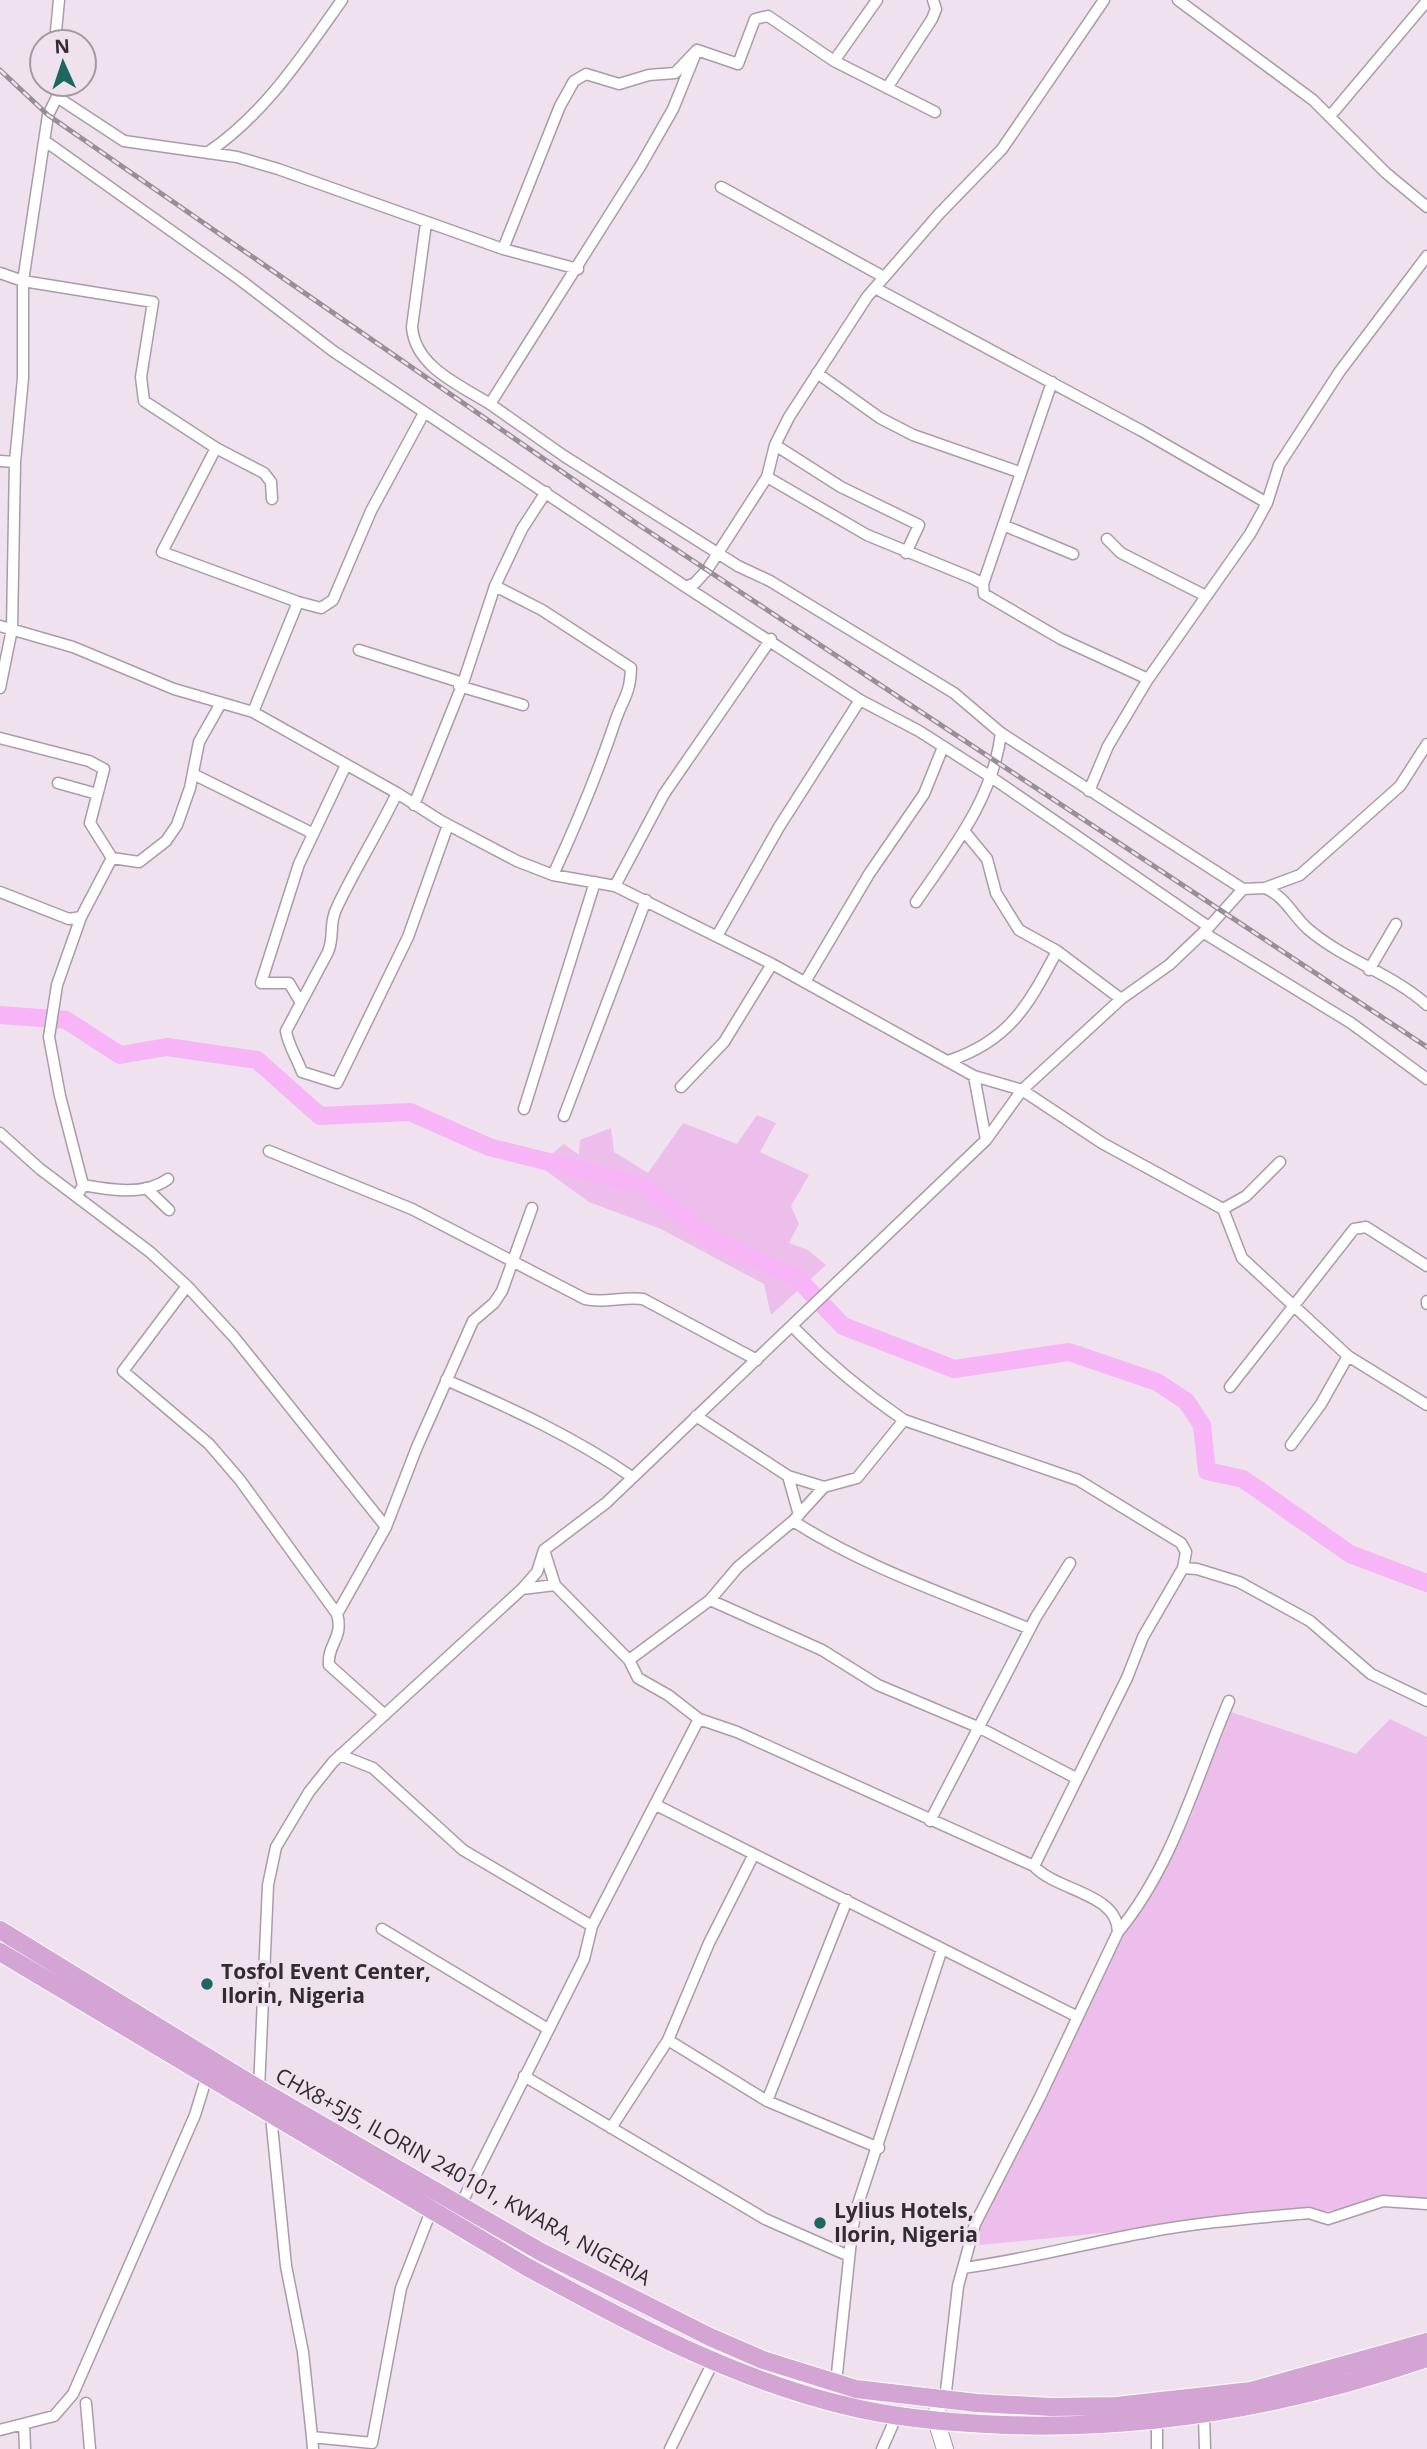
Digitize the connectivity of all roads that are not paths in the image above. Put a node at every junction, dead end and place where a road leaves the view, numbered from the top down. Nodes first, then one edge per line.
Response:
1 (59, 0) edge
2 (342, 0) edge
3 (877, 0) edge
4 (933, 0) edge
5 (1104, 0) edge
6 (1178, 0) edge
7 (1427, 1) edge
8 (56, 28) edge
9 (697, 50) junction
10 (834, 61) junction
11 (887, 88) junction
12 (56, 98) edge
13 (59, 98) edge
14 (935, 112) dead end
15 (1331, 115) junction
16 (233, 135) junction
17 (45, 141) junction
18 (207, 153) junction
19 (237, 157) junction
20 (722, 187) dead end
21 (1427, 207) edge
22 (426, 223) junction
23 (503, 248) junction
24 (1427, 256) edge
25 (578, 269) junction
26 (0, 273) edge
27 (882, 276) junction
28 (23, 281) junction
29 (875, 288) junction
30 (817, 373) junction
31 (1052, 382) junction
32 (490, 404) junction
33 (424, 413) junction
34 (775, 445) junction
35 (216, 448) junction
36 (0, 461) edge
37 (15, 462) junction
38 (1019, 472) junction
39 (767, 477) junction
40 (546, 492) junction
41 (272, 499) dead end
42 (1268, 503) junction
43 (1003, 525) junction
44 (1107, 539) dead end
45 (718, 552) junction
46 (906, 553) junction
47 (1073, 554) dead end
48 (983, 584) junction
49 (495, 586) junction
50 (687, 587) junction
51 (1206, 596) junction
52 (298, 602) junction
53 (0, 626) edge
54 (12, 629) junction
55 (771, 639) junction
56 (359, 650) dead end
57 (1148, 679) junction
58 (461, 685) junction
59 (0, 688) edge
60 (860, 700) junction
61 (220, 703) junction
62 (523, 705) dead end
63 (253, 712) junction
64 (1001, 733) junction
65 (0, 738) edge
66 (943, 747) junction
67 (1424, 751) edge
68 (346, 765) junction
69 (193, 774) junction
70 (991, 777) junction
71 (58, 783) dead end
72 (1089, 791) junction
73 (397, 793) junction
74 (97, 794) junction
75 (414, 805) junction
76 (448, 825) junction
77 (964, 831) junction
78 (312, 833) junction
79 (112, 858) junction
80 (553, 875) junction
81 (595, 882) junction
82 (615, 886) junction
83 (1265, 888) junction
84 (1243, 889) junction
85 (0, 892) edge
86 (646, 900) junction
87 (916, 902) dead end
88 (81, 917) junction
89 (1396, 924) dead end
90 (1207, 930) junction
91 (718, 936) junction
92 (1057, 951) junction
93 (772, 964) junction
94 (1369, 970) junction
95 (805, 982) junction
96 (1121, 999) junction
97 (301, 1003) junction
98 (1427, 1005) edge
99 (948, 1061) junction
100 (974, 1076) junction
101 (1427, 1079) edge
102 (681, 1087) dead end
103 (1021, 1090) junction
104 (524, 1109) dead end
105 (564, 1116) dead end
106 (0, 1133) edge
107 (986, 1140) junction
108 (269, 1151) dead end
109 (1280, 1161) dead end
110 (168, 1179) dead end
111 (83, 1185) junction
112 (146, 1188) junction
113 (77, 1196) junction
114 (532, 1208) dead end
115 (1223, 1209) junction
116 (169, 1210) dead end
117 (512, 1261) junction
118 (1427, 1266) edge
119 (187, 1286) junction
120 (1294, 1307) junction
121 (792, 1326) junction
122 (1349, 1356) junction
123 (757, 1360) junction
124 (446, 1380) junction
125 (1230, 1387) dead end
126 (1427, 1405) edge
127 (696, 1416) junction
128 (904, 1420) junction
129 (1292, 1445) dead end
130 (788, 1476) junction
131 (632, 1477) junction
132 (824, 1487) junction
133 (796, 1518) junction
134 (386, 1527) junction
135 (544, 1550) junction
136 (1070, 1563) dead end
137 (1183, 1568) junction
138 (555, 1585) junction
139 (522, 1589) junction
140 (710, 1600) junction
141 (337, 1614) junction
142 (1030, 1629) junction
143 (629, 1660) junction
144 (1229, 1701) dead end
145 (1427, 1701) edge
146 (385, 1715) junction
147 (699, 1719) junction
148 (980, 1728) junction
149 (340, 1755) junction
150 (1076, 1777) junction
151 (656, 1805) junction
152 (930, 1821) junction
153 (753, 1856) junction
154 (1034, 1866) junction
155 (847, 1900) junction
156 (593, 1926) junction
157 (382, 1929) dead end
158 (0, 1930) edge
159 (1118, 1932) junction
160 (942, 1949) junction
161 (0, 1952) edge
162 (1076, 2016) junction
163 (548, 2029) junction
164 (668, 2040) junction
165 (207, 2076) junction
166 (524, 2076) junction
167 (259, 2089) junction
168 (767, 2101) junction
169 (271, 2116) junction
170 (611, 2128) junction
171 (879, 2148) junction
172 (461, 2204) junction
173 (1427, 2204) edge
174 (431, 2211) junction
175 (849, 2256) junction
176 (963, 2268) junction
177 (1427, 2342) edge
178 (1427, 2358) edge
179 (713, 2362) junction
180 (836, 2383) junction
181 (942, 2400) junction
182 (86, 2403) dead end
183 (897, 2416) junction
184 (1204, 2416) junction
185 (936, 2420) junction
186 (1157, 2422) junction
187 (23, 2424) junction
188 (0, 2430) edge
189 (312, 2437) junction
190 (25, 2449) edge
191 (90, 2449) edge
192 (313, 2449) edge
193 (670, 2449) edge
194 (881, 2449) edge
195 (945, 2449) edge
196 (1157, 2449) edge
197 (1205, 2449) edge

1 - 8 street
2 - 16 street
3 - 10 street
4 - 11 street
5 - 27 street
6 - 15 street
7 - 15 street
9 - 10 street
9 - 23 street
9 - 25 street
10 - 11 street
11 - 14 street
12 - 17 street
13 - 18 street
15 - 21 street
16 - 18 street
16 - 19 street
17 - 28 street
17 - 33 street
18 - 19 street
19 - 22 street
20 - 27 street
22 - 23 street
22 - 32 street
23 - 25 street
24 - 42 street
25 - 32 street
26 - 28 street
27 - 29 street
28 - 35 street
28 - 37 street
29 - 30 street
29 - 31 street
30 - 34 street
30 - 38 street
31 - 38 street
31 - 42 street
32 - 45 street
33 - 40 street
33 - 52 street
34 - 39 street
34 - 46 street
35 - 41 street
35 - 52 street
36 - 37 street
37 - 54 street
38 - 43 street
39 - 45 street
39 - 46 street
40 - 49 street
40 - 50 street
42 - 51 street
43 - 47 street
43 - 48 street
44 - 51 street
45 - 50 street
45 - 64 street
46 - 48 street
48 - 57 street
49 - 58 street
49 - 80 street
50 - 55 street
51 - 57 street
52 - 63 street
53 - 54 street
54 - 59 street
54 - 61 street
55 - 60 street
55 - 82 street
56 - 58 street
57 - 72 street
58 - 62 street
58 - 75 street
60 - 66 street
60 - 91 street
61 - 63 street
61 - 69 street
63 - 68 street
64 - 70 street
64 - 72 street
65 - 74 street
66 - 70 street
66 - 95 street
67 - 83 street
68 - 73 street
68 - 78 street
69 - 78 street
69 - 79 street
70 - 77 street
70 - 90 street
71 - 74 street
72 - 84 street
73 - 75 street
73 - 97 street
74 - 79 street
75 - 76 street
76 - 80 street
76 - 97 street
77 - 87 street
77 - 92 street
78 - 97 street
79 - 88 street
80 - 81 street
81 - 82 street
81 - 104 street
82 - 86 street
83 - 84 street
83 - 94 street
84 - 90 street
85 - 88 street
86 - 91 street
86 - 105 street
88 - 111 street
89 - 94 street
90 - 96 street
90 - 101 street
91 - 93 street
92 - 96 street
92 - 99 street
93 - 95 street
93 - 102 street
94 - 98 street
95 - 99 street
96 - 103 street
99 - 100 street
100 - 103 street
100 - 107 street
103 - 107 street
103 - 115 street
106 - 113 street
107 - 121 street
108 - 117 street
109 - 115 street
110 - 112 street
111 - 112 street
111 - 113 street
112 - 116 street
113 - 119 street
114 - 117 street
115 - 120 street
117 - 123 street
117 - 124 street
118 - 120 street
119 - 134 street
119 - 141 street
120 - 122 street
120 - 125 street
121 - 123 street
121 - 128 street
122 - 126 street
122 - 129 street
123 - 127 street
124 - 131 street
124 - 134 street
127 - 130 street
127 - 131 street
128 - 132 street
128 - 137 street
130 - 132 street
130 - 133 street
131 - 135 street
132 - 133 street
133 - 140 street
133 - 142 street
134 - 141 street
135 - 138 street
135 - 139 street
136 - 142 street
137 - 145 street
137 - 150 street
138 - 139 street
138 - 143 street
139 - 146 street
140 - 143 street
140 - 148 street
141 - 146 street
142 - 148 street
143 - 147 street
144 - 159 street
146 - 149 street
147 - 151 street
147 - 152 street
148 - 150 street
148 - 152 street
149 - 156 street
149 - 167 street
150 - 154 street
151 - 153 street
151 - 156 street
152 - 154 street
153 - 155 street
153 - 164 street
154 - 159 street
155 - 160 street
155 - 168 street
156 - 163 street
157 - 163 street
158 - 167 main road, CHX8+5J5, ILORIN 240101, KWARA, NIGERIA
159 - 162 street
160 - 162 street
160 - 171 street
161 - 165 main road, CHX8+5J5, ILORIN 240101, KWARA, NIGERIA
162 - 176 street
163 - 166 street
164 - 168 street
164 - 170 street
165 - 169 main road, CHX8+5J5, ILORIN 240101, KWARA, NIGERIA
165 - 187 street
166 - 170 street
166 - 172 street
167 - 172 main road, CHX8+5J5, ILORIN 240101, KWARA, NIGERIA
168 - 171 street
169 - 174 main road, CHX8+5J5, ILORIN 240101, KWARA, NIGERIA
169 - 189 street
170 - 175 street
171 - 175 street
172 - 180 main road, CHX8+5J5, ILORIN 240101, KWARA, NIGERIA
173 - 176 street
174 - 179 main road, CHX8+5J5, ILORIN 240101, KWARA, NIGERIA
174 - 189 street
175 - 180 street
176 - 181 street
177 - 181 main road, CHX8+5J5, ILORIN 240101, KWARA, NIGERIA
178 - 184 main road, CHX8+5J5, ILORIN 240101, KWARA, NIGERIA
179 - 183 main road, CHX8+5J5, ILORIN 240101, KWARA, NIGERIA
179 - 193 street
180 - 181 main road, CHX8+5J5, ILORIN 240101, KWARA, NIGERIA
181 - 185 street
182 - 191 street
183 - 185 main road, CHX8+5J5, ILORIN 240101, KWARA, NIGERIA
183 - 194 street
184 - 186 main road, CHX8+5J5, ILORIN 240101, KWARA, NIGERIA
184 - 197 street
185 - 186 main road, CHX8+5J5, ILORIN 240101, KWARA, NIGERIA
185 - 195 street
186 - 196 street
187 - 188 street
187 - 190 street
189 - 192 street

